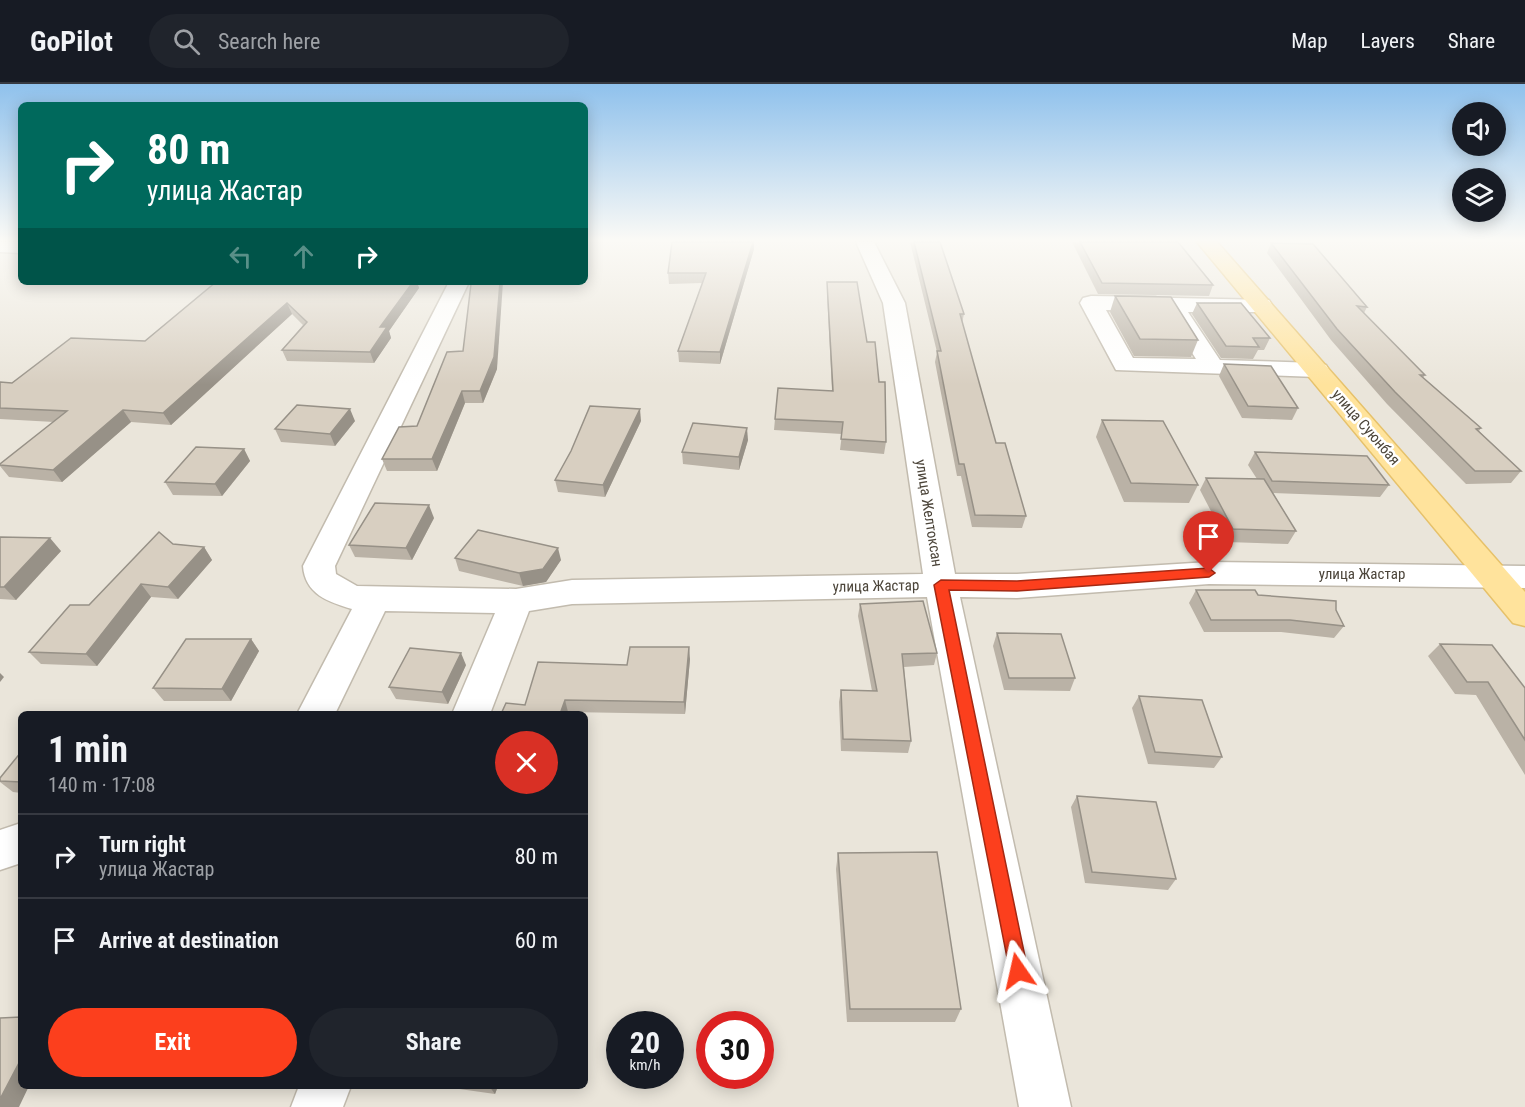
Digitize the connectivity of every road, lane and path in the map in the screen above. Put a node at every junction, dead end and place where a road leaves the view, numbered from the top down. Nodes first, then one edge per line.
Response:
1 (455, 290) edge
2 (888, 290) edge
3 (1248, 290) edge
4 (1173, 305) junction
5 (1261, 305) junction
6 (1213, 367) junction
7 (1317, 370) junction
8 (1493, 575) junction
9 (1525, 577) edge
10 (941, 585) junction
11 (374, 598) junction
12 (516, 601) junction
13 (1525, 614) edge
14 (318, 711) edge
15 (472, 711) edge
16 (18, 844) edge
17 (0, 850) edge
18 (324, 1089) edge
19 (317, 1107) edge
20 (1045, 1107) edge

1 - 11 street, улица Жастар
2 - 10 street, улица Желтоксан
3 - 5 main road, улица Суюнбая
4 - 5 street
4 - 6 street
4 - 6 street
5 - 7 main road, улица Суюнбая
6 - 7 street
7 - 8 main road, улица Суюнбая
8 - 9 street, улица Жастар
8 - 10 street, улица Жастар
8 - 13 main road, улица Суюнбая
10 - 12 street, улица Жастар
10 - 20 street, улица Желтоксан
11 - 12 street, улица Жастар
11 - 14 street
12 - 15 street
16 - 17 street
18 - 19 street

